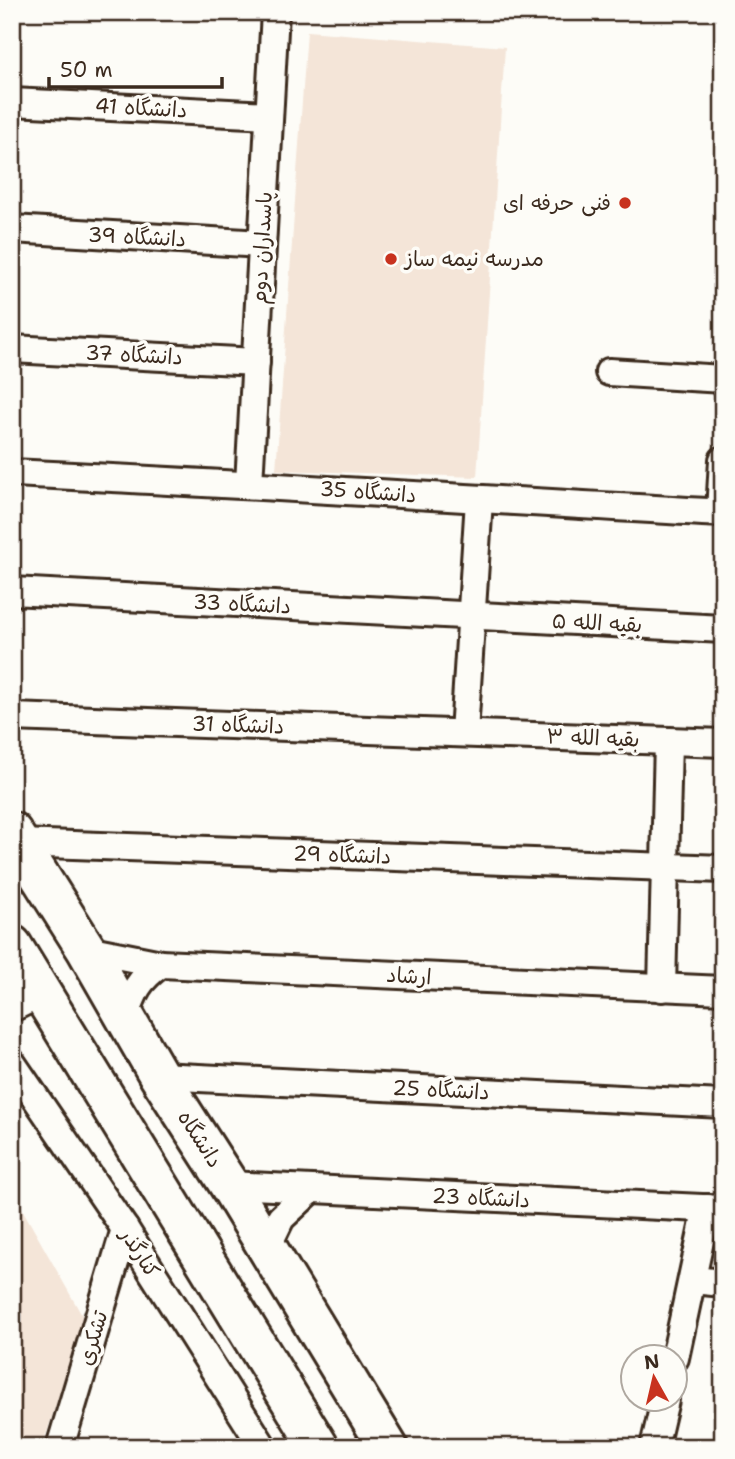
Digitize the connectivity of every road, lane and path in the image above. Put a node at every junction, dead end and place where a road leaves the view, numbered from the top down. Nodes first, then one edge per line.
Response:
1 (275, 12) edge
2 (12, 102) edge
3 (269, 115) junction
4 (12, 229) edge
5 (262, 244) junction
6 (12, 349) edge
7 (256, 362) junction
8 (609, 372) dead end
9 (723, 379) edge
10 (723, 460) edge
11 (12, 473) edge
12 (249, 484) junction
13 (479, 500) junction
14 (721, 513) edge
15 (12, 591) edge
16 (471, 616) junction
17 (723, 629) edge
18 (12, 717) edge
19 (464, 733) junction
20 (668, 741) junction
21 (723, 743) edge
22 (15, 837) edge
23 (665, 867) junction
24 (723, 869) edge
25 (12, 945) edge
26 (86, 949) junction
27 (161, 964) junction
28 (662, 988) junction
29 (723, 990) edge
30 (27, 1001) edge
31 (125, 1017) junction
32 (12, 1063) edge
33 (159, 1076) junction
34 (723, 1104) edge
35 (229, 1185) junction
36 (311, 1190) junction
37 (715, 1208) edge
38 (125, 1229) junction
39 (267, 1247) junction
40 (693, 1280) junction
41 (723, 1283) edge
42 (678, 1344) edge
43 (662, 1414) edge
44 (60, 1447) edge
45 (263, 1447) edge
46 (319, 1447) edge
47 (388, 1447) edge
48 (654, 1447) edge

1 - 3 street, پاسداران دوم
2 - 3 street, دانشگاه 41
3 - 5 street, پاسداران دوم
4 - 5 street, دانشگاه 39
5 - 7 street, پاسداران دوم
6 - 7 street, دانشگاه 37
7 - 12 street, پاسداران دوم
8 - 9 street
10 - 14 street
11 - 12 street, دانشگاه 35
12 - 13 street, دانشگاه 35
13 - 14 street, دانشگاه 35
13 - 16 street
15 - 16 street, دانشگاه 33
16 - 17 street, بقیه الله ۵
16 - 19 street
18 - 19 street, دانشگاه 31
19 - 20 street, بقیه الله ۳
20 - 21 street, بقیه الله ۳
20 - 23 street
22 - 23 street, دانشگاه 29
22 - 26 main road, دانشگاه
23 - 24 street, دانشگاه 29
23 - 28 street
25 - 30 main road
26 - 27 street, ارشاد
26 - 31 main road, دانشگاه
27 - 28 street, ارشاد
27 - 31 street
28 - 29 street, ارشاد
30 - 46 main road
31 - 33 main road, دانشگاه
32 - 38 street, کنارگذر
33 - 34 street, دانشگاه 25
33 - 35 main road, دانشگاه
35 - 36 street, دانشگاه 23
35 - 39 main road, دانشگاه
36 - 37 street, دانشگاه 23
36 - 39 street
37 - 40 street
38 - 44 street, تشکری
38 - 45 street, کنارگذر
39 - 47 main road, دانشگاه
40 - 41 street
40 - 42 street
43 - 48 street

